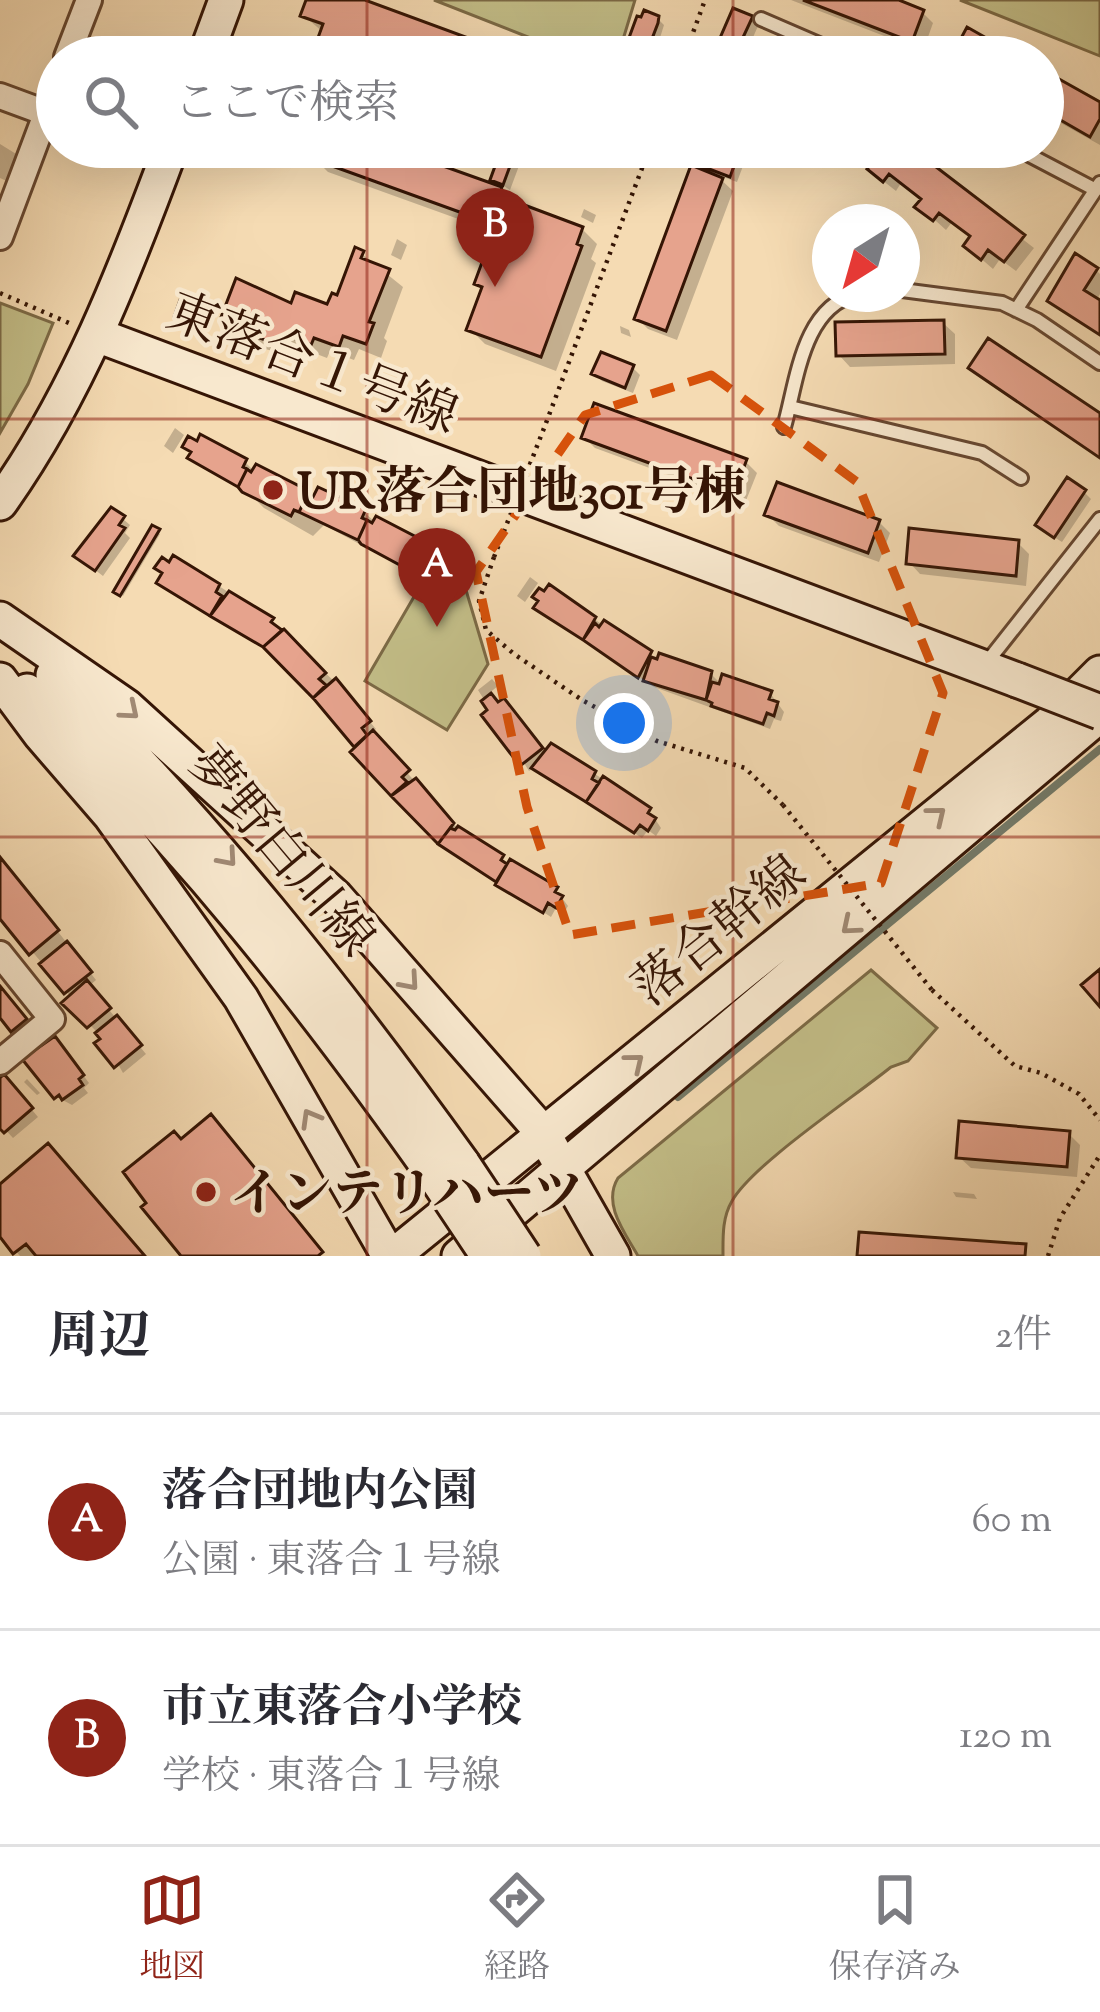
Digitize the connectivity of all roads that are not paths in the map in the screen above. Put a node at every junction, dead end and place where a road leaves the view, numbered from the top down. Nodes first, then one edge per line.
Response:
1 (89, 0) edge
2 (226, 0) edge
3 (761, 20) dead end
4 (76, 36) edge
5 (213, 36) edge
6 (799, 36) edge
7 (0, 96) edge
8 (36, 109) edge
9 (36, 153) edge
10 (162, 168) edge
11 (1059, 168) edge
12 (1098, 186) edge
13 (0, 237) edge
14 (920, 291) edge
15 (1016, 310) junction
16 (826, 312) edge
17 (83, 329) junction
18 (1100, 363) edge
19 (790, 407) junction
20 (784, 427) dead end
21 (1021, 478) dead end
22 (0, 503) edge
23 (1100, 519) edge
24 (0, 621) edge
25 (0, 665) edge
26 (983, 668) junction
27 (1100, 673) edge
28 (0, 680) edge
29 (1100, 713) edge
30 (0, 954) edge
31 (0, 1062) edge
32 (543, 1133) junction
33 (563, 1168) junction
34 (450, 1173) junction
35 (391, 1256) edge
36 (459, 1256) edge
37 (488, 1256) edge
38 (524, 1256) edge
39 (613, 1256) edge

1 - 4 street
2 - 5 street
3 - 6 lane
7 - 8 street
9 - 13 street
10 - 17 street
11 - 12 lane
12 - 15 lane
14 - 15 lane
15 - 18 lane
16 - 19 lane
17 - 22 street
17 - 26 street, 東落合１号線
19 - 20 lane
19 - 21 lane
23 - 26 lane
24 -> 32 street
24 -> 34 street, 夢野白川線
25 - 34 street, 夢野白川線
26 - 29 street, 東落合１号線, bridge
32 -> 27 street, 落合幹線
35 -> 28 street
29 -> 33 street, 落合幹線
30 - 31 street
32 - 33 street
32 - 35 street, 落合幹線
33 - 36 street, 落合幹線
33 - 39 street
34 - 37 street, bridge
34 - 38 street, bridge

